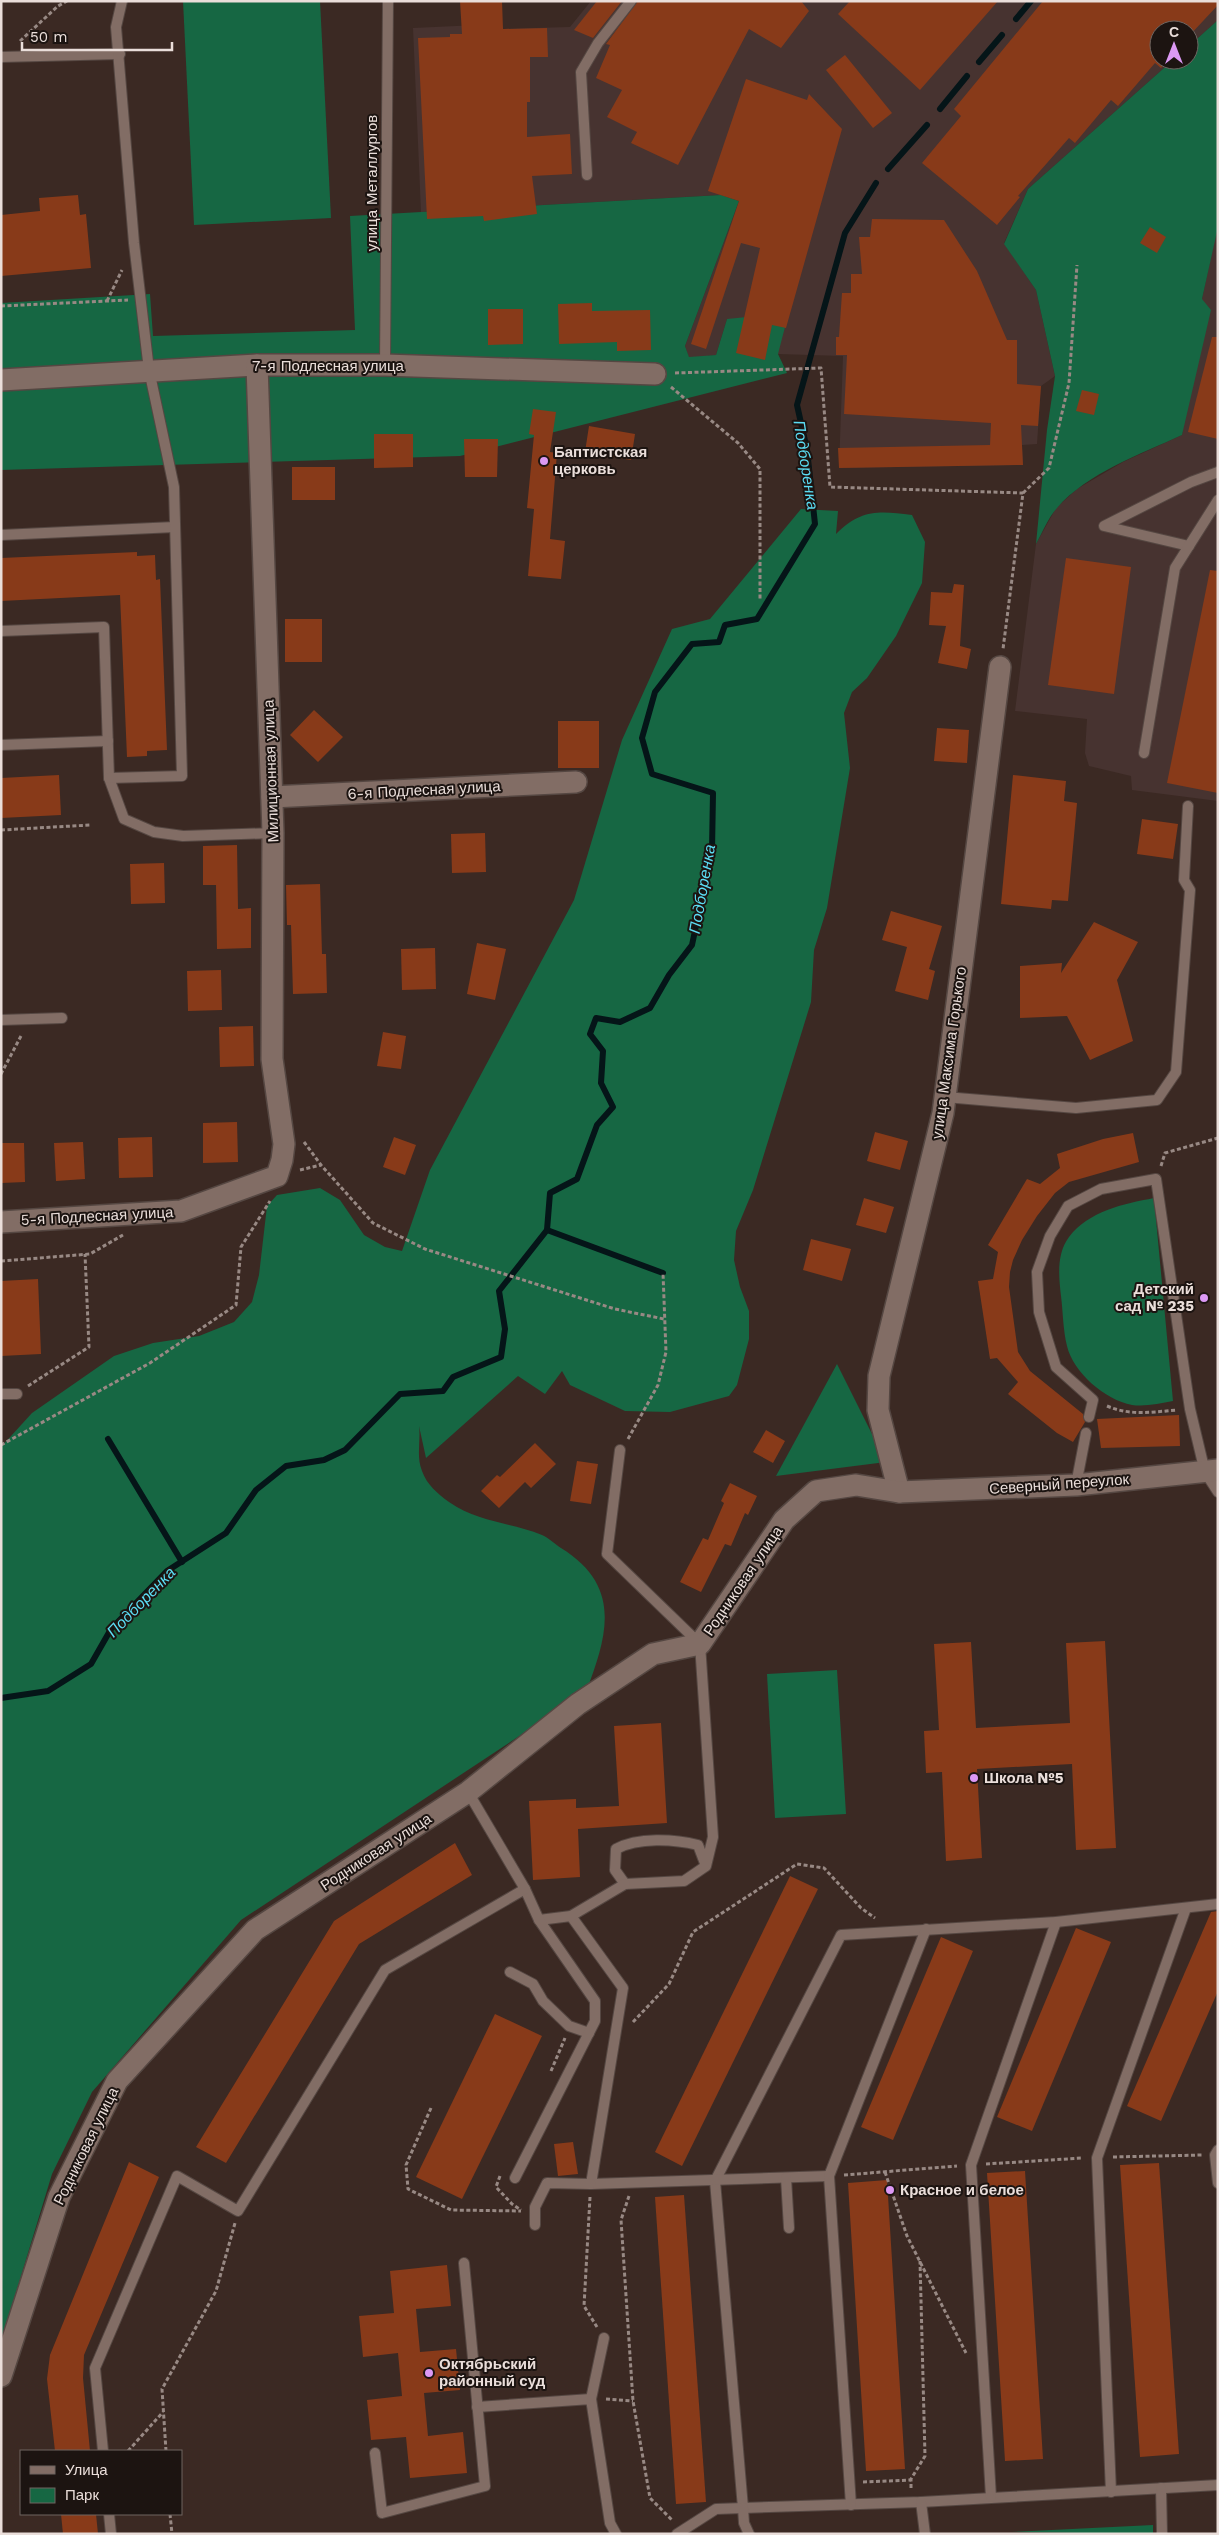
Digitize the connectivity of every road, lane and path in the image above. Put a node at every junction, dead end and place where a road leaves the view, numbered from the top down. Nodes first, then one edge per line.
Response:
1 (67, 1) edge
2 (122, 1) edge
3 (388, 1) edge
4 (631, 1) edge
5 (120, 54) junction
6 (2, 57) edge
7 (587, 175) dead end
8 (1077, 265) dead end
9 (140, 300) junction
10 (1, 306) edge
11 (257, 365) junction
12 (385, 365) junction
13 (149, 370) junction
14 (655, 374) junction
15 (1, 380) edge
16 (1218, 472) edge
17 (1023, 493) junction
18 (1218, 500) edge
19 (175, 527) junction
20 (1, 535) edge
21 (1188, 546) junction
22 (760, 601) dead end
23 (1, 631) edge
24 (1000, 667) joint
25 (108, 741) junction
26 (1, 745) edge
27 (1144, 753) dead end
28 (109, 778) junction
29 (576, 782) dead end
30 (272, 797) junction
31 (1188, 806) dead end
32 (90, 824) dead end
33 (1, 830) edge
34 (273, 833) junction
35 (62, 1018) dead end
36 (30, 1019) junction
37 (1, 1020) edge
38 (1, 1074) edge
39 (945, 1096) junction
40 (1218, 1138) edge
41 (321, 1165) dead end
42 (276, 1176) junction
43 (1156, 1179) junction
44 (1, 1222) edge
45 (84, 1254) dead end
46 (663, 1273) dead end
47 (664, 1319) junction
48 (1, 1394) edge
49 (17, 1394) joint
50 (1093, 1400) junction
51 (1190, 1409) junction
52 (1089, 1417) dead end
53 (1086, 1433) dead end
54 (1, 1445) edge
55 (620, 1450) joint
56 (1211, 1471) edge
57 (1076, 1485) junction
58 (899, 1492) junction
59 (1218, 1492) edge
60 (700, 1644) junction
61 (468, 1792) junction
62 (706, 1866) junction
63 (625, 1884) junction
64 (524, 1889) junction
65 (1218, 1904) edge
66 (1186, 1908) junction
67 (571, 1916) junction
68 (539, 1920) junction
69 (1056, 1922) junction
70 (926, 1929) junction
71 (893, 1931) junction
72 (510, 1972) dead end
73 (589, 2033) junction
74 (614, 2043) junction
75 (431, 2108) dead end
76 (1217, 2152) edge
77 (1097, 2158) junction
78 (971, 2165) junction
79 (885, 2172) junction
80 (829, 2176) junction
81 (515, 2178) dead end
82 (786, 2178) junction
83 (715, 2181) junction
84 (633, 2183) junction
85 (1218, 2183) edge
86 (591, 2184) junction
87 (238, 2211) junction
88 (524, 2211) dead end
89 (535, 2226) dead end
90 (789, 2228) dead end
91 (920, 2260) junction
92 (464, 2263) dead end
93 (604, 2338) joint
94 (967, 2355) dead end
95 (1, 2376) edge
96 (591, 2399) junction
97 (633, 2401) junction
98 (478, 2407) junction
99 (164, 2412) junction
100 (103, 2450) edge
101 (129, 2450) edge
102 (166, 2450) edge
103 (375, 2453) dead end
104 (911, 2480) junction
105 (850, 2482) junction
106 (1218, 2484) edge
107 (1162, 2488) junction
108 (1111, 2492) junction
109 (991, 2497) junction
110 (915, 2502) junction
111 (851, 2505) junction
112 (743, 2508) junction
113 (109, 2515) edge
114 (170, 2515) edge
115 (679, 2532) edge
116 (111, 2534) edge
117 (172, 2534) edge
118 (616, 2534) edge
119 (749, 2534) edge
120 (925, 2534) edge
121 (1162, 2534) edge

1 - 6 path
2 - 5 lane
3 - 12 lane, улица Металлургов
4 - 7 lane
5 - 6 lane
5 - 9 lane
8 - 17 path
9 - 10 path
9 - 13 lane
11 - 12 street, 7-я Подлесная улица
11 - 13 street, 7-я Подлесная улица
11 - 30 street, Милиционная улица
12 - 14 street, 7-я Подлесная улица
13 - 15 street, 7-я Подлесная улица
13 - 19 lane
14 - 17 path
14 - 22 path
16 - 21 lane
17 - 24 path
18 - 21 lane
19 - 20 lane
19 - 28 lane
21 - 27 lane
23 - 25 lane
24 - 39 street, улица Максима Горького
25 - 26 lane
25 - 28 lane
28 - 34 lane
29 - 30 street, 6-я Подлесная улица
30 - 34 street, Милиционная улица
31 - 39 lane
32 - 33 path
34 - 42 street, Милиционная улица
35 - 36 lane
36 - 37 lane
36 - 38 path
39 - 58 street, улица Максима Горького
40 - 43 path
41 - 47 path
42 - 44 street, 5-я Подлесная улица
42 - 54 path
43 - 50 lane
43 - 51 lane
45 - 49 path
46 - 47 path
47 - 55 path
48 - 49 lane
50 - 51 path
50 - 52 lane
51 - 56 lane
53 - 57 lane
55 - 60 lane
56 - 57 street, Северный переулок
56 - 59 lane
57 - 58 street, Северный переулок
58 - 60 street, Родниковая улица
60 - 61 street, Родниковая улица
60 - 62 lane
61 - 64 lane
61 - 95 street, Родниковая улица
62 - 63 lane
62 - 63 lane
63 - 67 lane
64 - 68 lane
64 - 87 lane
65 - 66 lane
66 - 69 lane
66 - 77 lane
67 - 68 lane
67 - 74 lane
68 - 73 lane
69 - 70 lane
69 - 78 lane
70 - 71 lane
70 - 80 lane
71 - 74 path
71 - 83 lane
72 - 73 lane
73 - 81 lane
74 - 86 lane
75 - 88 path
76 - 77 path
76 - 85 lane
77 - 78 path
77 - 108 lane
78 - 79 path
78 - 109 lane
79 - 80 path
79 - 91 path
80 - 82 lane
80 - 105 lane
82 - 83 lane
82 - 90 lane
83 - 84 lane
83 - 112 lane
84 - 86 lane
84 - 97 path
86 - 89 lane
86 - 93 path
87 - 99 path
87 - 100 lane
91 - 94 path
91 - 104 path
92 - 98 lane
93 - 96 lane
96 - 97 path
96 - 98 lane
96 - 118 lane
97 - 115 path
98 - 103 lane
99 - 101 path
99 - 102 path
104 - 105 path
104 - 110 path
105 - 111 lane
106 - 107 lane
107 - 108 lane
107 - 121 lane
108 - 109 lane
109 - 110 lane
110 - 111 lane
110 - 120 lane
111 - 112 lane
112 - 115 lane
112 - 119 lane
113 - 116 lane
114 - 117 path

